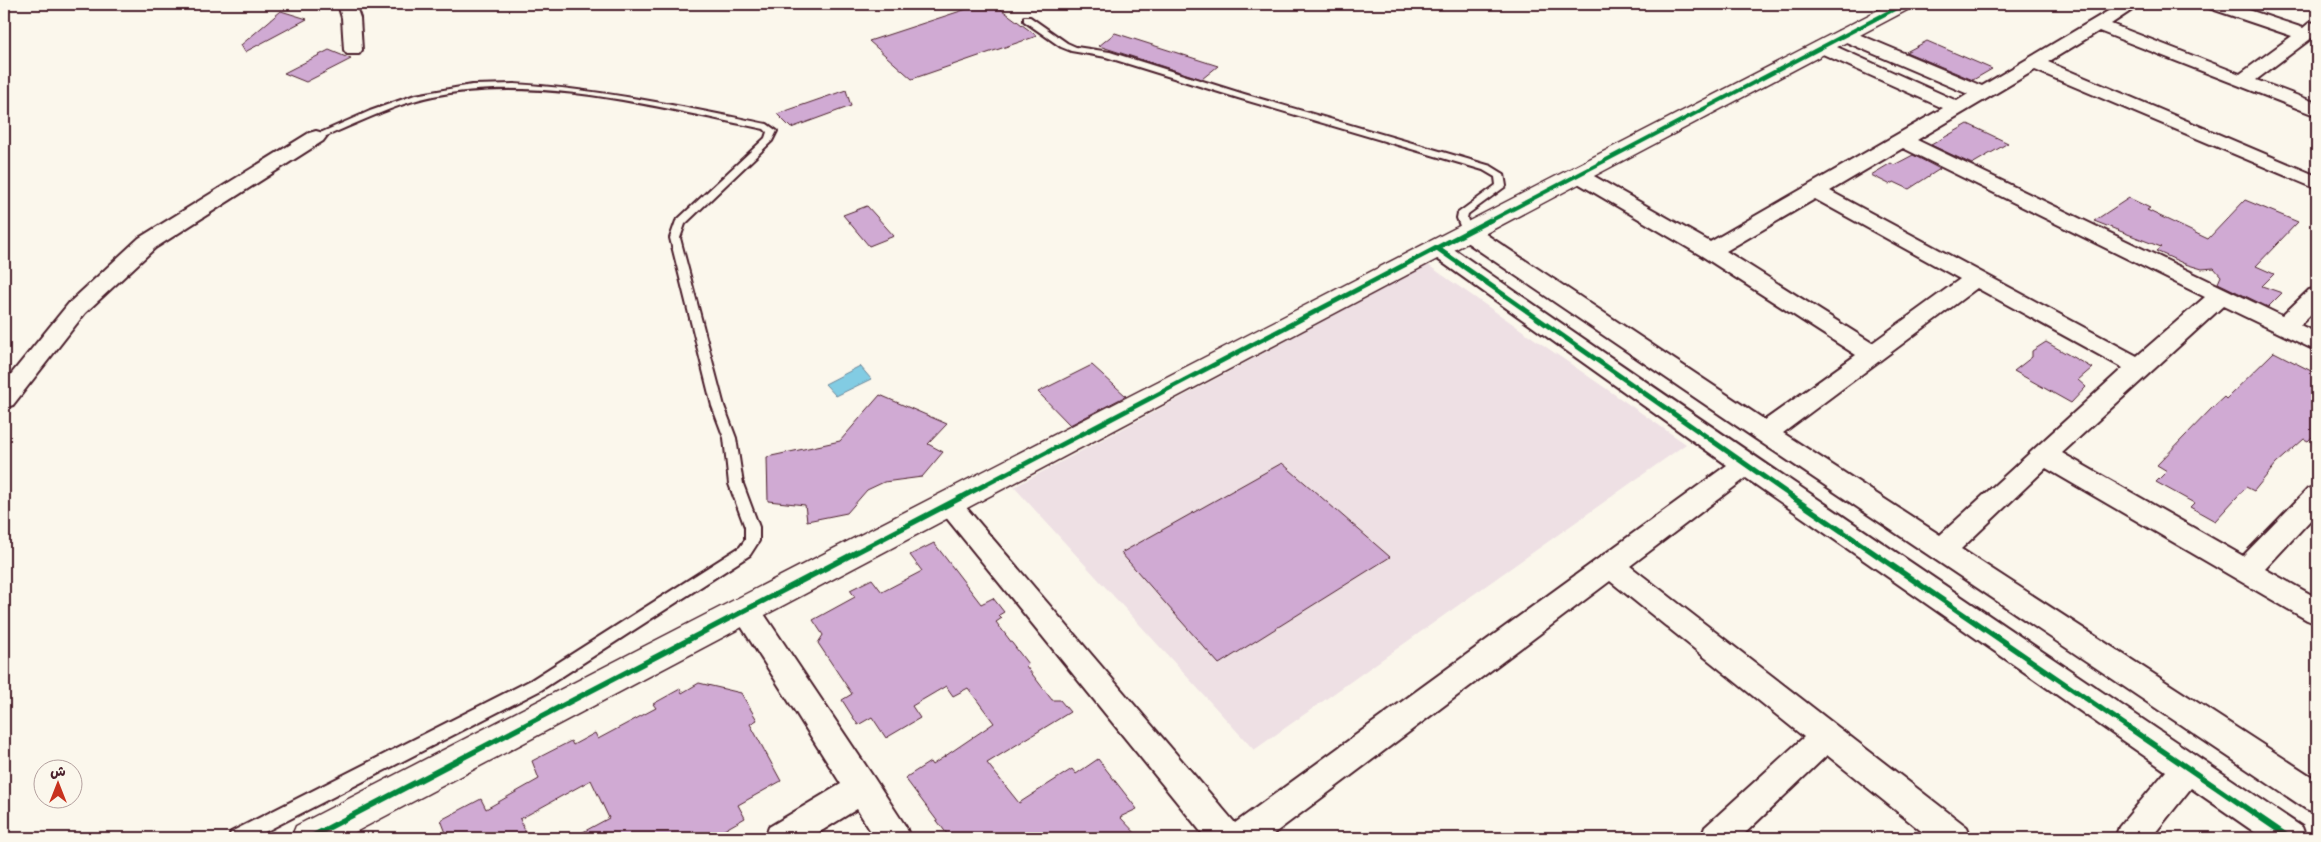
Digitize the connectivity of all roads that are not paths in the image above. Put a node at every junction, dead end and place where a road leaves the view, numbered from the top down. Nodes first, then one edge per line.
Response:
1 (346, 4) edge
2 (1904, 4) edge
3 (2132, 4) edge
4 (2215, 4) edge
5 (1027, 19) dead end
6 (2098, 25) junction
7 (2311, 30) edge
8 (1834, 41) junction
9 (353, 50) dead end
10 (2032, 62) junction
11 (2242, 81) junction
12 (1982, 93) junction
13 (1958, 108) junction
14 (2317, 110) edge
15 (316, 137) joint
16 (1902, 140) junction
17 (1578, 175) junction
18 (2317, 184) edge
19 (1816, 191) junction
20 (1467, 232) junction
21 (1437, 248) junction
22 (1710, 251) junction
23 (1976, 278) junction
24 (2317, 294) edge
25 (2220, 296) junction
26 (2285, 328) junction
27 (2317, 343) edge
28 (1872, 354) junction
29 (2139, 367) junction
30 (4, 399) edge
31 (1765, 434) junction
32 (2044, 455) junction
33 (1746, 465) junction
34 (2317, 496) edge
35 (949, 505) junction
36 (1942, 550) junction
37 (1611, 566) junction
38 (2246, 571) junction
39 (746, 610) junction
40 (2317, 612) edge
41 (1826, 736) junction
42 (2189, 768) junction
43 (863, 788) junction
44 (2317, 798) edge
45 (237, 838) edge
46 (309, 838) edge
47 (781, 838) edge
48 (894, 838) edge
49 (1228, 838) edge
50 (1242, 838) edge
51 (1717, 838) edge
52 (1954, 838) edge
53 (2130, 838) edge
54 (2290, 838) edge

1 - 9 street
2 - 8 street
3 - 6 street
4 - 7 street
5 - 20 lane
6 - 10 street
6 - 11 street
7 - 11 street
8 - 12 street
8 - 13 street
8 - 17 street
10 - 12 street
10 - 18 street
11 - 14 street
12 - 13 street
13 - 16 street
15 - 30 street
15 - 45 lane
16 - 19 street
16 - 25 street
17 - 20 street
17 - 22 street
19 - 22 street
19 - 23 street
20 - 21 street
20 - 31 street
21 - 33 street
21 - 35 street
22 - 28 street
23 - 28 street
23 - 29 street
24 - 26 street
25 - 26 street
25 - 29 street
26 - 27 street
28 - 31 street
29 - 32 street
31 - 36 street
32 - 36 street
32 - 38 street
33 - 37 street
33 - 42 street
34 - 38 street
35 - 39 street
35 - 49 street
36 - 44 street
37 - 41 street
37 - 50 street
38 - 40 street
39 - 43 street
39 - 46 street
41 - 51 street
41 - 52 street
42 - 53 street
42 - 54 street
43 - 47 street
43 - 48 street

